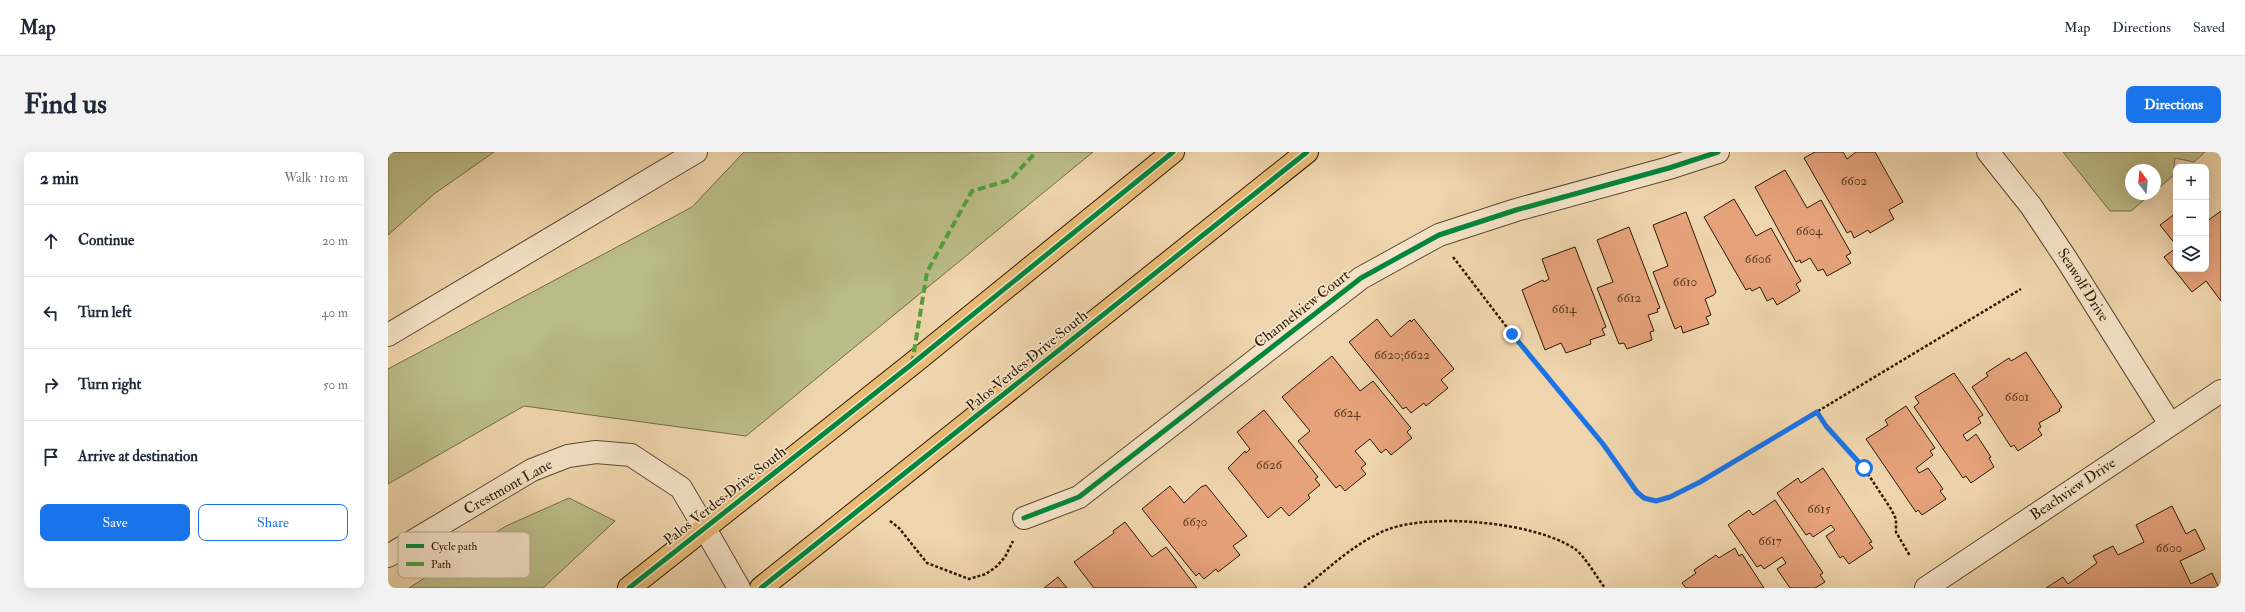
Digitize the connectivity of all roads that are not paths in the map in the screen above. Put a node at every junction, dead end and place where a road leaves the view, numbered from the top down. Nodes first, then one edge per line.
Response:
1 (696, 152) edge
2 (1173, 152) edge
3 (1307, 152) edge
4 (1718, 152) edge
5 (1988, 152) edge
6 (388, 335) edge
7 (2221, 391) edge
8 (2170, 424) junction
9 (1024, 518) dead end
10 (704, 527) junction
11 (428, 532) edge
12 (398, 550) edge
13 (388, 556) edge
14 (628, 588) edge
15 (739, 588) edge
16 (761, 588) edge
17 (1926, 588) edge

1 - 6 street
2 - 10 main road, Palos Verdes Drive South
3 - 16 main road, Palos Verdes Drive South
4 - 9 street, Channelview Court
5 - 8 street, Seawolf Drive
7 - 8 street, Beachview Drive
8 - 17 street, Beachview Drive
10 - 11 street, Crestmont Lane
10 - 14 main road, Palos Verdes Drive South
10 - 15 street, Crestmont Lane
12 - 13 street, Crestmont Lane

